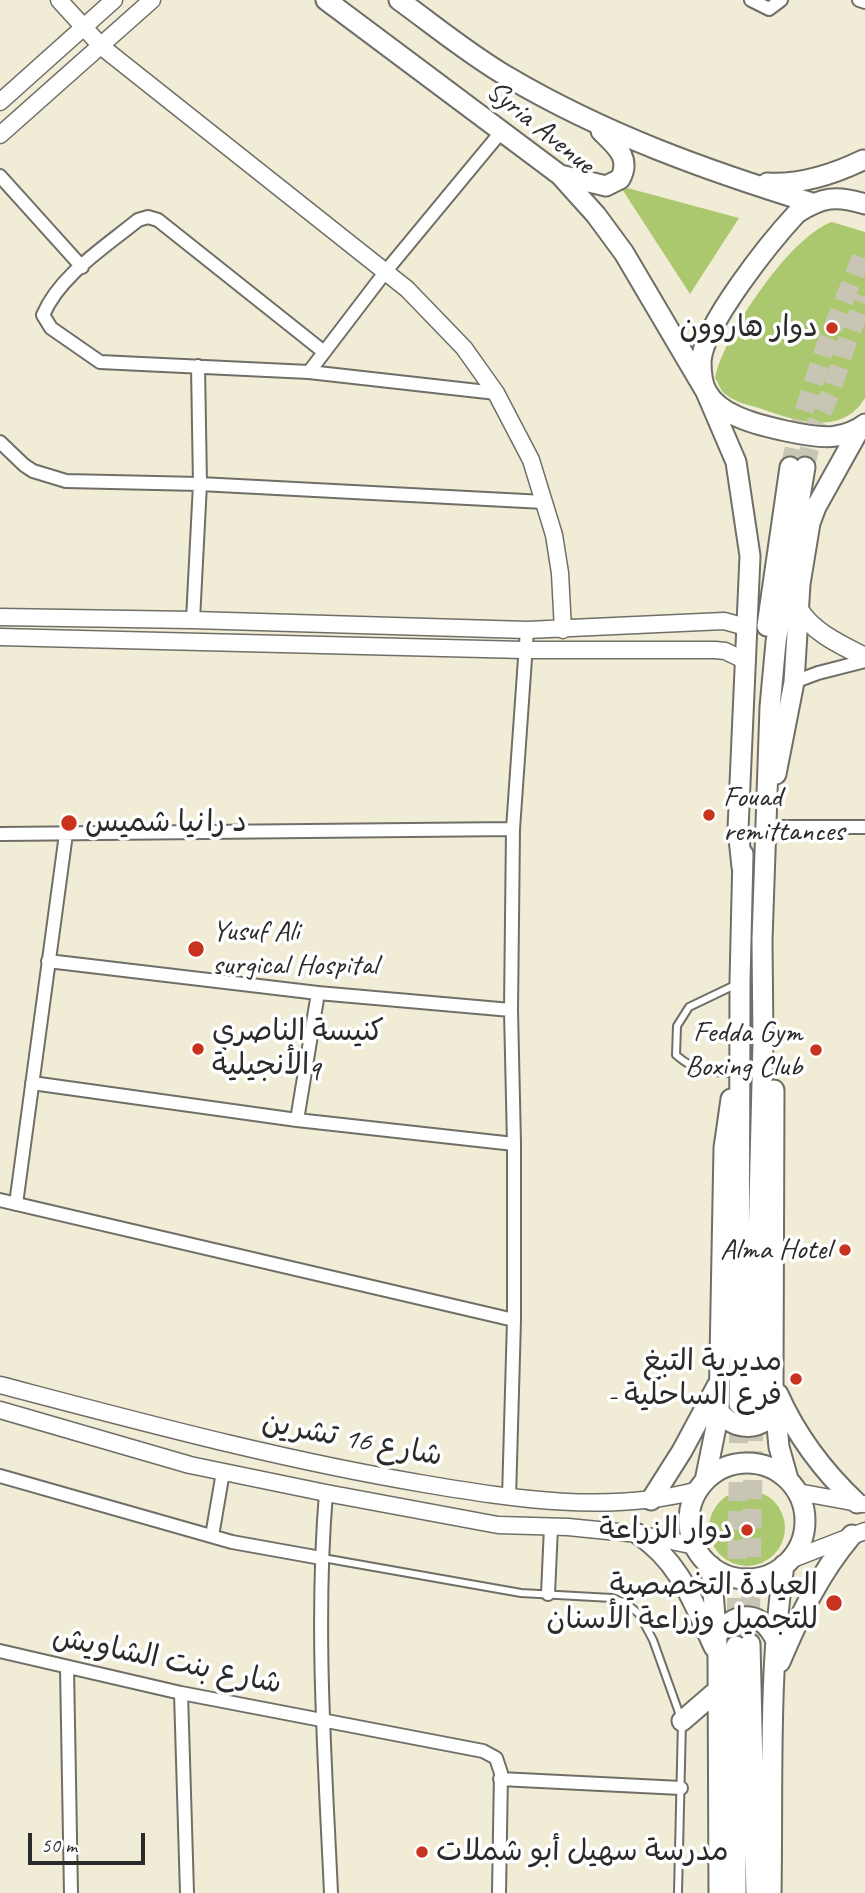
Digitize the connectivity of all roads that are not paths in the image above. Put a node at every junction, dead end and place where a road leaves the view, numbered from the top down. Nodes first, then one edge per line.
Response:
1 (59, 0) edge
2 (114, 0) edge
3 (152, 0) edge
4 (326, 0) edge
5 (399, 0) edge
6 (751, 0) edge
7 (781, 0) edge
8 (859, 0) edge
9 (865, 2) edge
10 (84, 28) junction
11 (102, 47) junction
12 (0, 102) edge
13 (595, 125) junction
14 (501, 132) junction
15 (0, 135) edge
16 (864, 159) edge
17 (0, 176) edge
18 (560, 176) junction
19 (748, 183) junction
20 (818, 201) junction
21 (865, 204) edge
22 (82, 267) junction
23 (386, 271) junction
24 (324, 352) junction
25 (198, 366) junction
26 (309, 372) junction
27 (706, 392) junction
28 (496, 393) junction
29 (862, 426) edge
30 (0, 442) edge
31 (200, 484) junction
32 (544, 502) junction
33 (799, 608) junction
34 (0, 617) edge
35 (193, 620) junction
36 (746, 627) junction
37 (527, 630) junction
38 (563, 630) junction
39 (0, 637) edge
40 (524, 650) junction
41 (865, 659) edge
42 (744, 660) junction
43 (794, 682) junction
44 (765, 827) junction
45 (865, 827) edge
46 (513, 828) junction
47 (0, 834) edge
48 (65, 834) junction
49 (742, 867) junction
50 (48, 961) junction
51 (740, 982) junction
52 (317, 993) junction
53 (511, 1010) junction
54 (763, 1042) junction
55 (740, 1076) junction
56 (32, 1083) junction
57 (297, 1120) junction
58 (514, 1144) junction
59 (0, 1200) edge
60 (16, 1204) junction
61 (514, 1321) junction
62 (719, 1382) junction
63 (773, 1384) junction
64 (0, 1385) edge
65 (0, 1410) edge
66 (719, 1412) junction
67 (775, 1413) junction
68 (198, 1437) junction
69 (190, 1465) junction
70 (223, 1472) junction
71 (0, 1476) edge
72 (702, 1485) junction
73 (793, 1486) junction
74 (327, 1493) junction
75 (509, 1498) junction
76 (651, 1500) junction
77 (861, 1504) edge
78 (551, 1527) junction
79 (858, 1533) edge
80 (638, 1534) junction
81 (212, 1536) junction
82 (695, 1546) junction
83 (321, 1558) junction
84 (787, 1563) junction
85 (711, 1566) junction
86 (548, 1594) junction
87 (718, 1634) junction
88 (776, 1641) junction
89 (0, 1651) edge
90 (718, 1657) junction
91 (67, 1667) junction
92 (774, 1676) junction
93 (719, 1689) junction
94 (181, 1693) junction
95 (682, 1721) junction
96 (323, 1722) junction
97 (500, 1779) junction
98 (681, 1788) junction
99 (71, 1893) edge
100 (187, 1893) edge
101 (331, 1893) edge
102 (499, 1893) edge
103 (678, 1893) edge
104 (719, 1893) edge
105 (736, 1893) edge
106 (756, 1893) edge
107 (771, 1893) edge

1 - 10 street
2 - 10 street
3 - 11 street
4 - 14 main road, Syria Avenue
5 - 13 main road, Syria Avenue
6 - 7 street
8 - 9 street
10 - 11 street
10 - 12 street
11 - 15 street
11 - 23 street
13 - 18 main road
13 - 19 main road, Syria Avenue
14 - 18 main road, Syria Avenue
14 - 23 street
16 - 19 main road
16 - 20 main road
17 - 22 street
18 - 27 main road, Syria Avenue
19 - 20 main road, Syria Avenue
20 - 21 main road, Syria Avenue
20 - 27 main road
22 - 24 street
22 - 25 street
23 - 24 street
23 - 28 street
24 - 26 street
25 - 26 street
25 - 31 street
26 - 28 street
27 - 29 main road
27 - 36 main road
28 - 32 street
29 - 33 main road
30 - 31 street
31 - 32 street
31 - 35 street
32 - 38 street
33 - 41 main road
33 - 43 main road
34 - 35 street
35 - 37 street
36 - 38 street
36 - 42 main road
37 - 38 street
37 - 40 street
39 - 40 street
40 - 42 street
40 - 46 street
41 - 43 street
42 - 49 main road
43 - 44 main road
44 - 45 street
44 - 49 main road
44 - 54 main road
46 - 48 street
46 - 53 street
47 - 48 street
48 - 50 street
49 - 51 main road
50 - 52 street
50 - 56 street
51 - 55 main road
51 - 55 lane
52 - 53 street
52 - 57 street
53 - 58 street
54 - 55 main road
54 - 63 main road
55 - 62 main road
56 - 57 street
56 - 60 street
57 - 58 street
58 - 61 street
59 - 60 street
60 - 61 street
61 - 75 street
62 - 66 main road
62 - 76 main road
63 - 67 main road
63 - 77 main road
64 - 68 street, شارع 16 تشرين
65 - 69 street, شارع 16 تشرين
66 - 67 main road
66 - 72 main road
67 - 73 main road
68 - 69 street
68 - 75 street, شارع 16 تشرين
69 - 70 street, شارع 16 تشرين
70 - 74 street, شارع 16 تشرين
70 - 81 street
71 - 81 street
72 - 73 main road
72 - 76 street, شارع 16 تشرين
72 - 82 main road
73 - 77 street
73 - 84 main road
74 - 78 street, شارع 16 تشرين
74 - 83 street
75 - 76 street, شارع 16 تشرين
78 - 80 street, شارع 16 تشرين
78 - 86 street
79 - 84 street
79 - 92 main road
80 - 82 street, شارع 16 تشرين
80 - 90 main road
81 - 83 street
82 - 85 main road
83 - 86 lane
83 - 96 street
84 - 85 main road
84 - 88 main road
85 - 87 main road
86 - 95 lane
87 - 88 main road
87 - 90 main road
88 - 92 main road
89 - 91 street, شارع بنت الشاويش
90 - 93 main road
91 - 94 street, شارع بنت الشاويش
91 - 99 street
92 - 107 main road
93 - 95 main road
93 - 104 main road
94 - 96 street, شارع بنت الشاويش
94 - 100 street
95 - 98 lane
96 - 97 street, شارع بنت الشاويش
96 - 101 street
97 - 98 street
97 - 102 street
98 - 103 lane
105 - 106 main road

